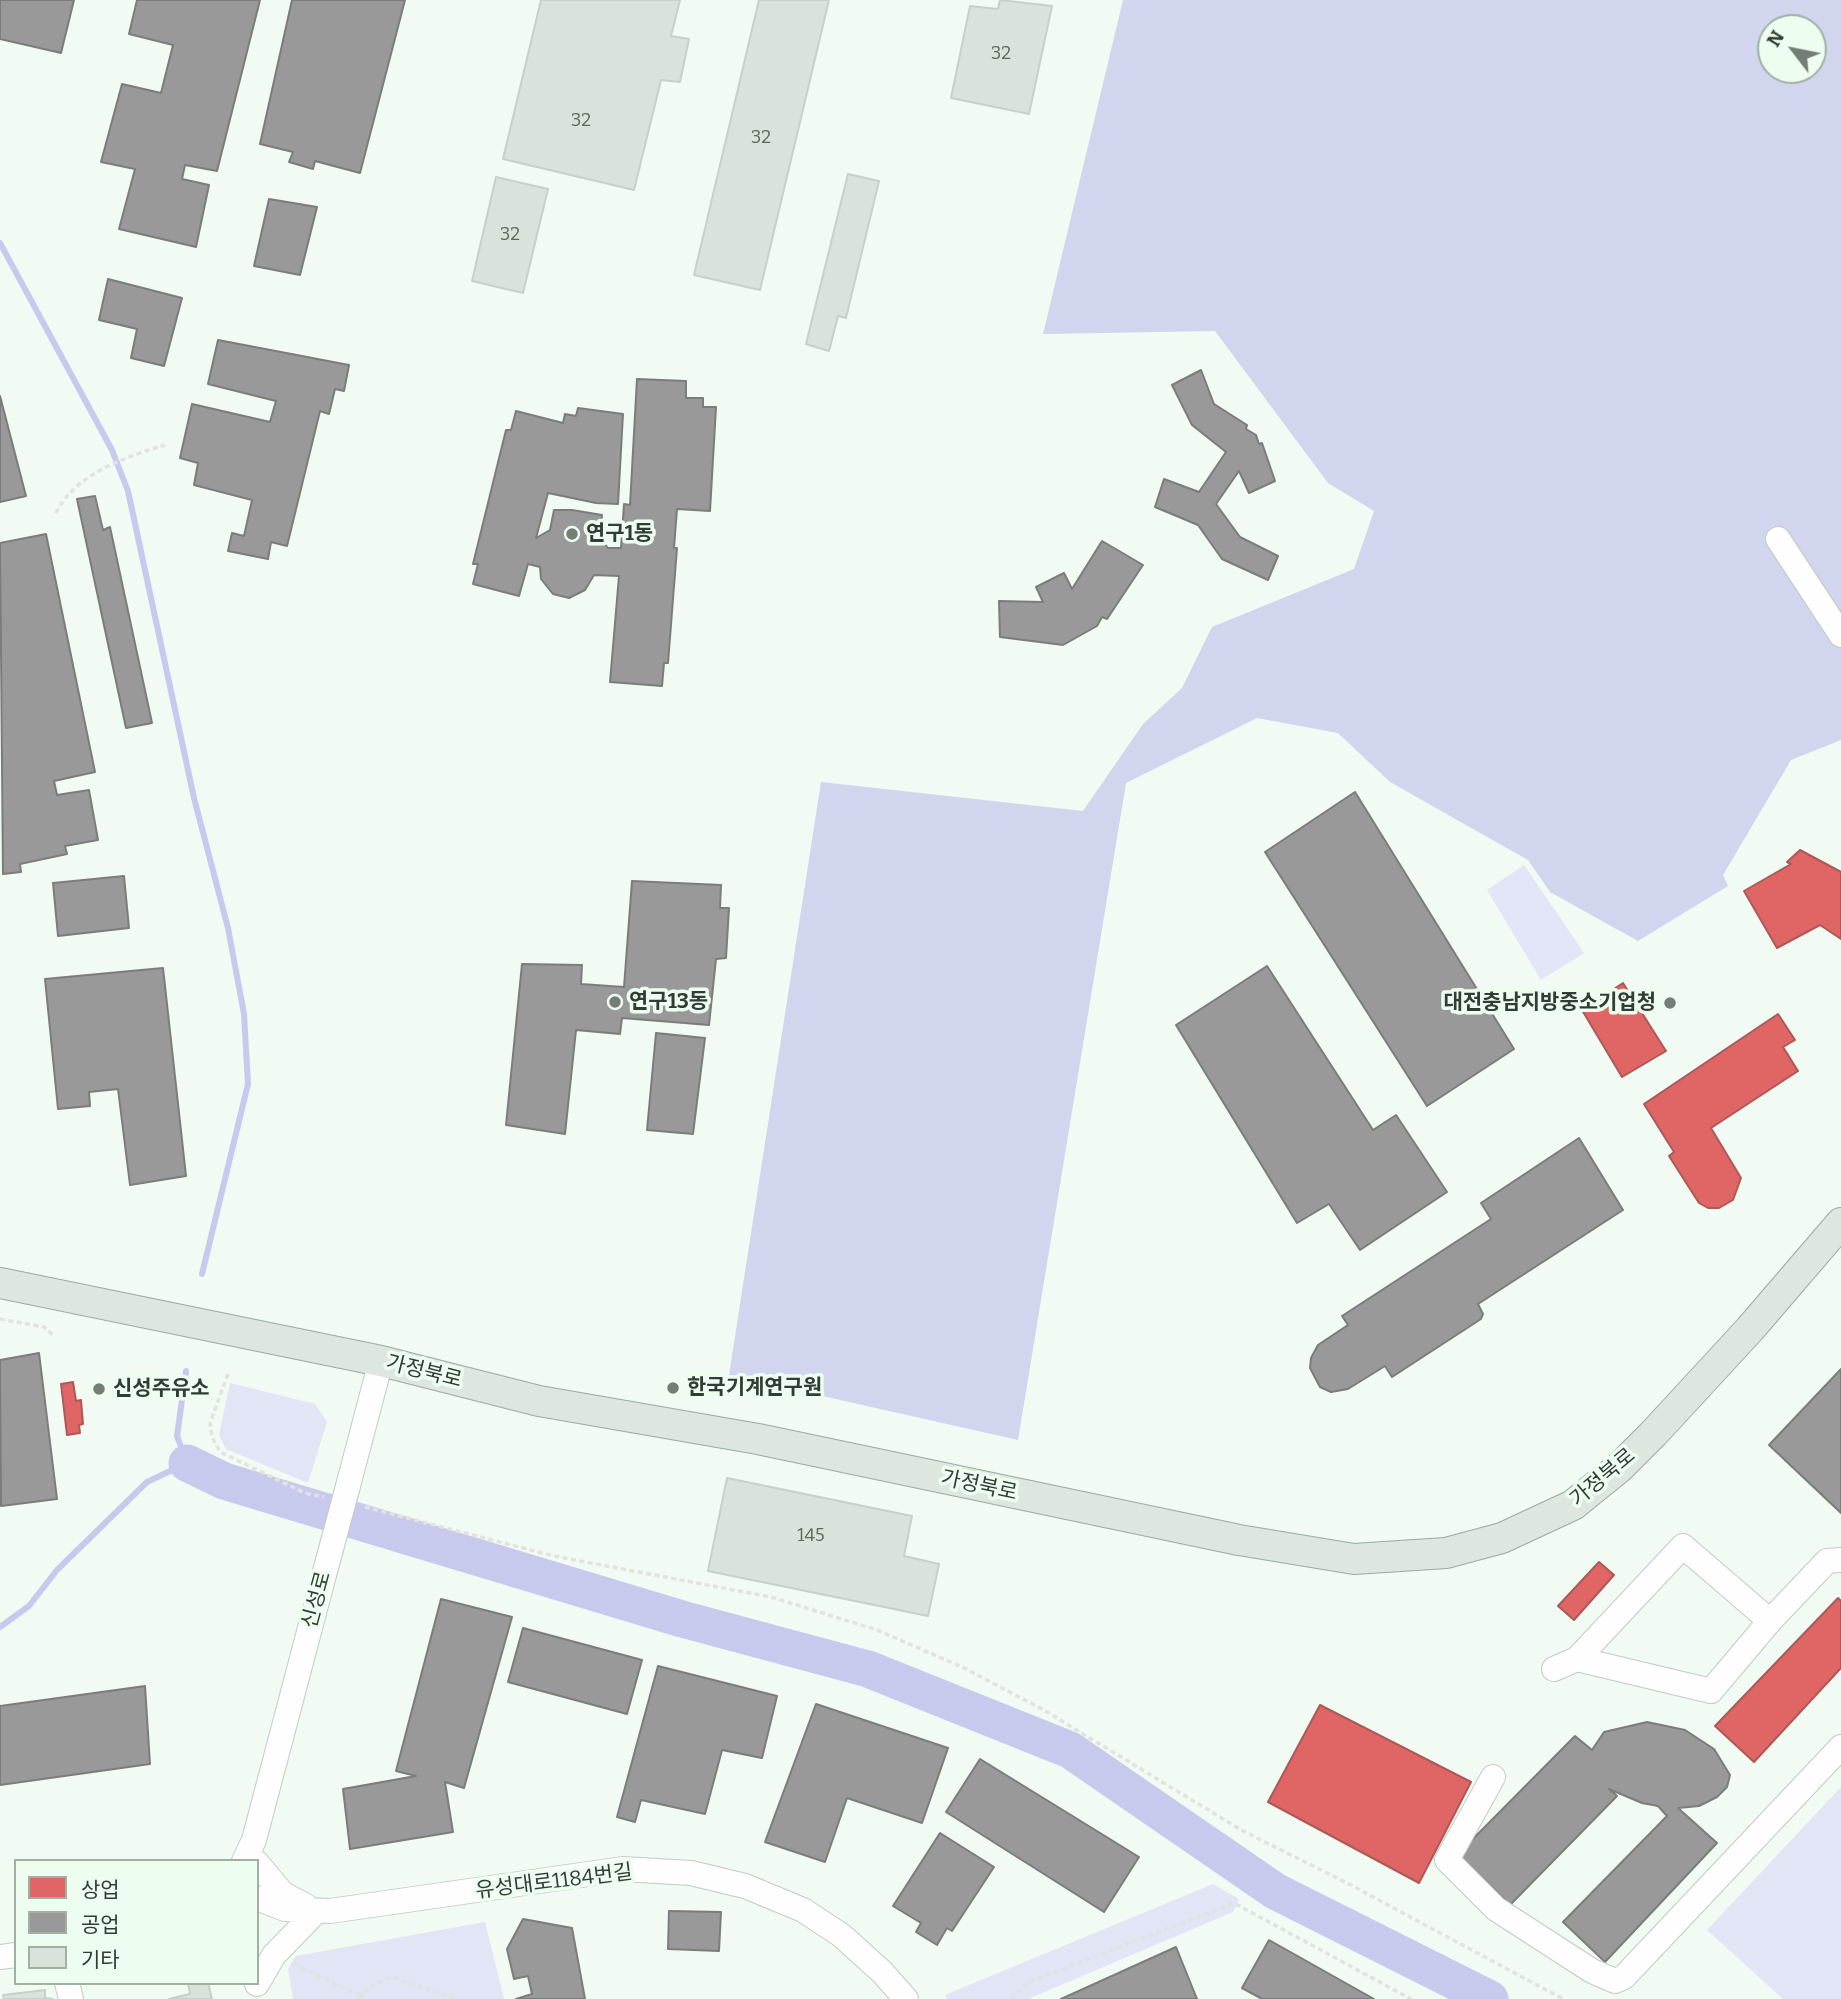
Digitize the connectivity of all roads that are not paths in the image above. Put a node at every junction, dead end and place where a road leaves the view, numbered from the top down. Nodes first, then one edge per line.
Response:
1 (1778, 539) dead end
2 (1841, 635) edge
3 (1841, 1223) edge
4 (0, 1283) edge
5 (381, 1361) junction
6 (1841, 1560) edge
7 (1770, 1621) junction
8 (1577, 1659) junction
9 (1553, 1669) dead end
10 (1841, 1747) edge
11 (1493, 1777) dead end
12 (253, 1857) edge
13 (259, 1864) edge
14 (261, 1897) edge
15 (318, 1913) junction
16 (259, 1969) edge
17 (259, 1972) edge
18 (259, 1972) edge
19 (906, 1999) edge

1 - 2 street
3 - 5 main road, 가정북로
4 - 5 main road, 가정북로
5 - 12 street, 신성로, bridge
6 - 7 street
7 - 8 street
7 - 8 street
8 - 9 street
10 - 11 street
13 - 15 street
14 - 15 street
14 - 16 street
15 - 17 street
15 - 18 street
15 - 19 street, 유성대로1184번길

